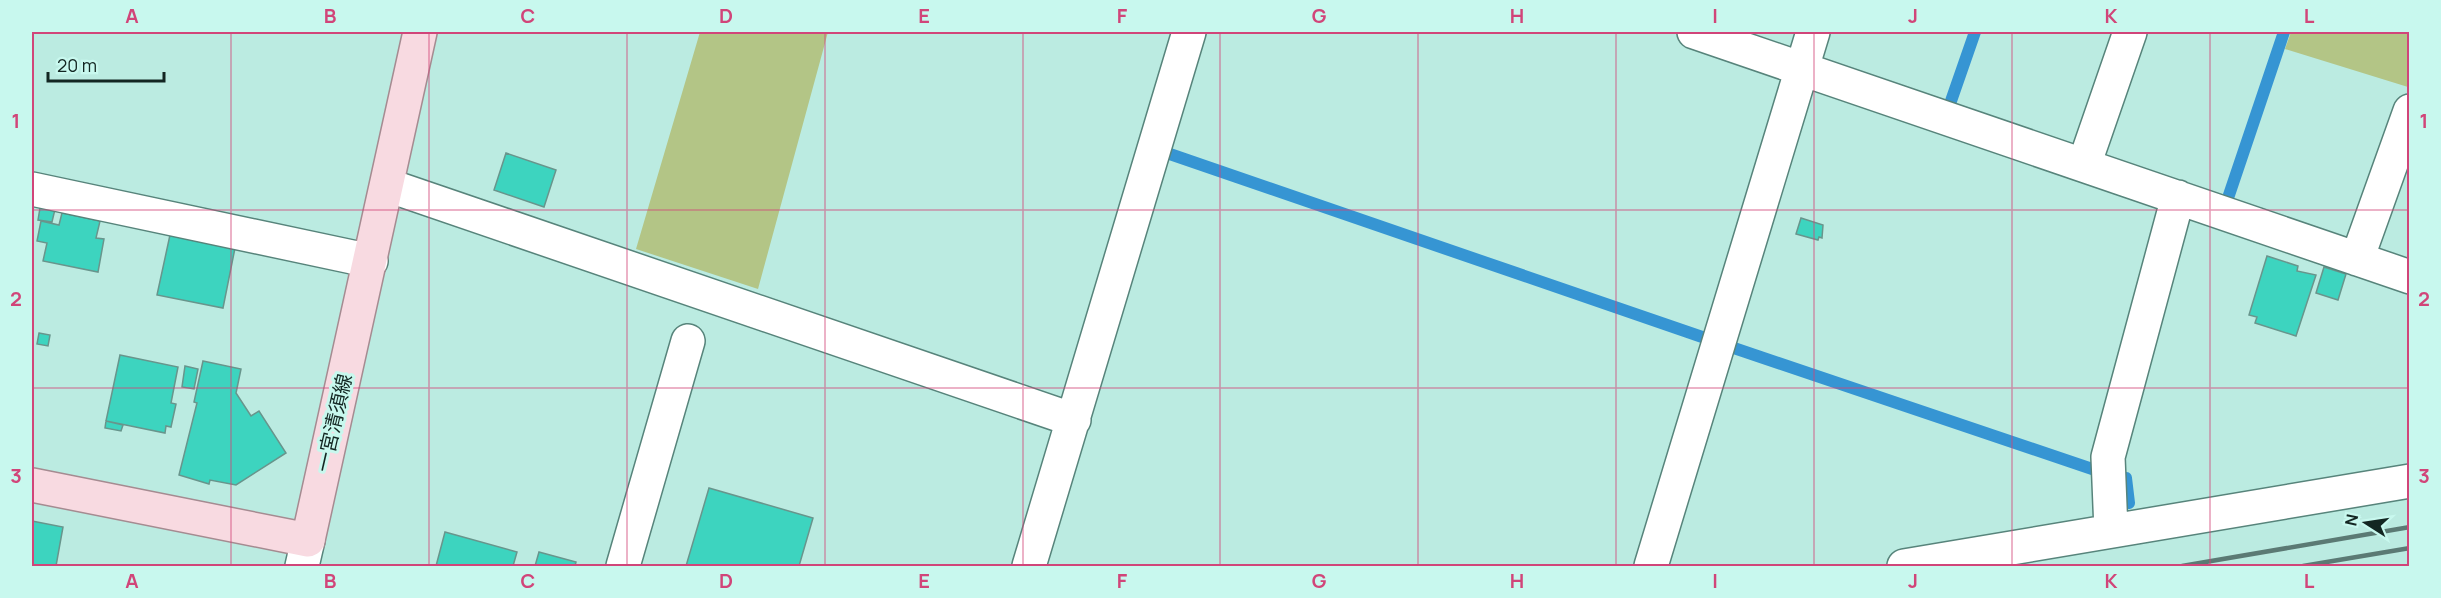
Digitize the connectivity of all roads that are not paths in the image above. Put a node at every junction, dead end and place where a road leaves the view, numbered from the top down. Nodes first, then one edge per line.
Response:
1 (420, 32) edge
2 (1189, 32) edge
3 (1694, 32) edge
4 (1813, 32) edge
5 (2130, 32) edge
6 (1801, 68) junction
7 (2409, 111) edge
8 (2084, 165) junction
9 (387, 185) junction
10 (32, 189) edge
11 (2178, 197) junction
12 (2357, 259) junction
13 (371, 261) junction
14 (2409, 276) edge
15 (688, 341) dead end
16 (1074, 420) junction
17 (2409, 481) edge
18 (32, 485) edge
19 (2111, 531) junction
20 (305, 553) edge
21 (622, 567) edge
22 (1029, 567) edge
23 (1651, 567) edge
24 (1904, 567) edge

1 - 9 main road, 一宮清須線
2 - 16 street
3 - 6 street
4 - 6 street
5 - 8 street
6 - 8 street
6 - 23 street
7 - 12 street
8 - 11 street
9 - 13 main road, 一宮清須線
9 - 16 street
10 - 13 street
11 - 12 street
11 - 19 street
12 - 14 street
13 - 20 main road, 一宮清須線
15 - 21 street
16 - 22 street
17 - 19 street
18 - 20 main road, 一宮清須線
19 - 24 street

